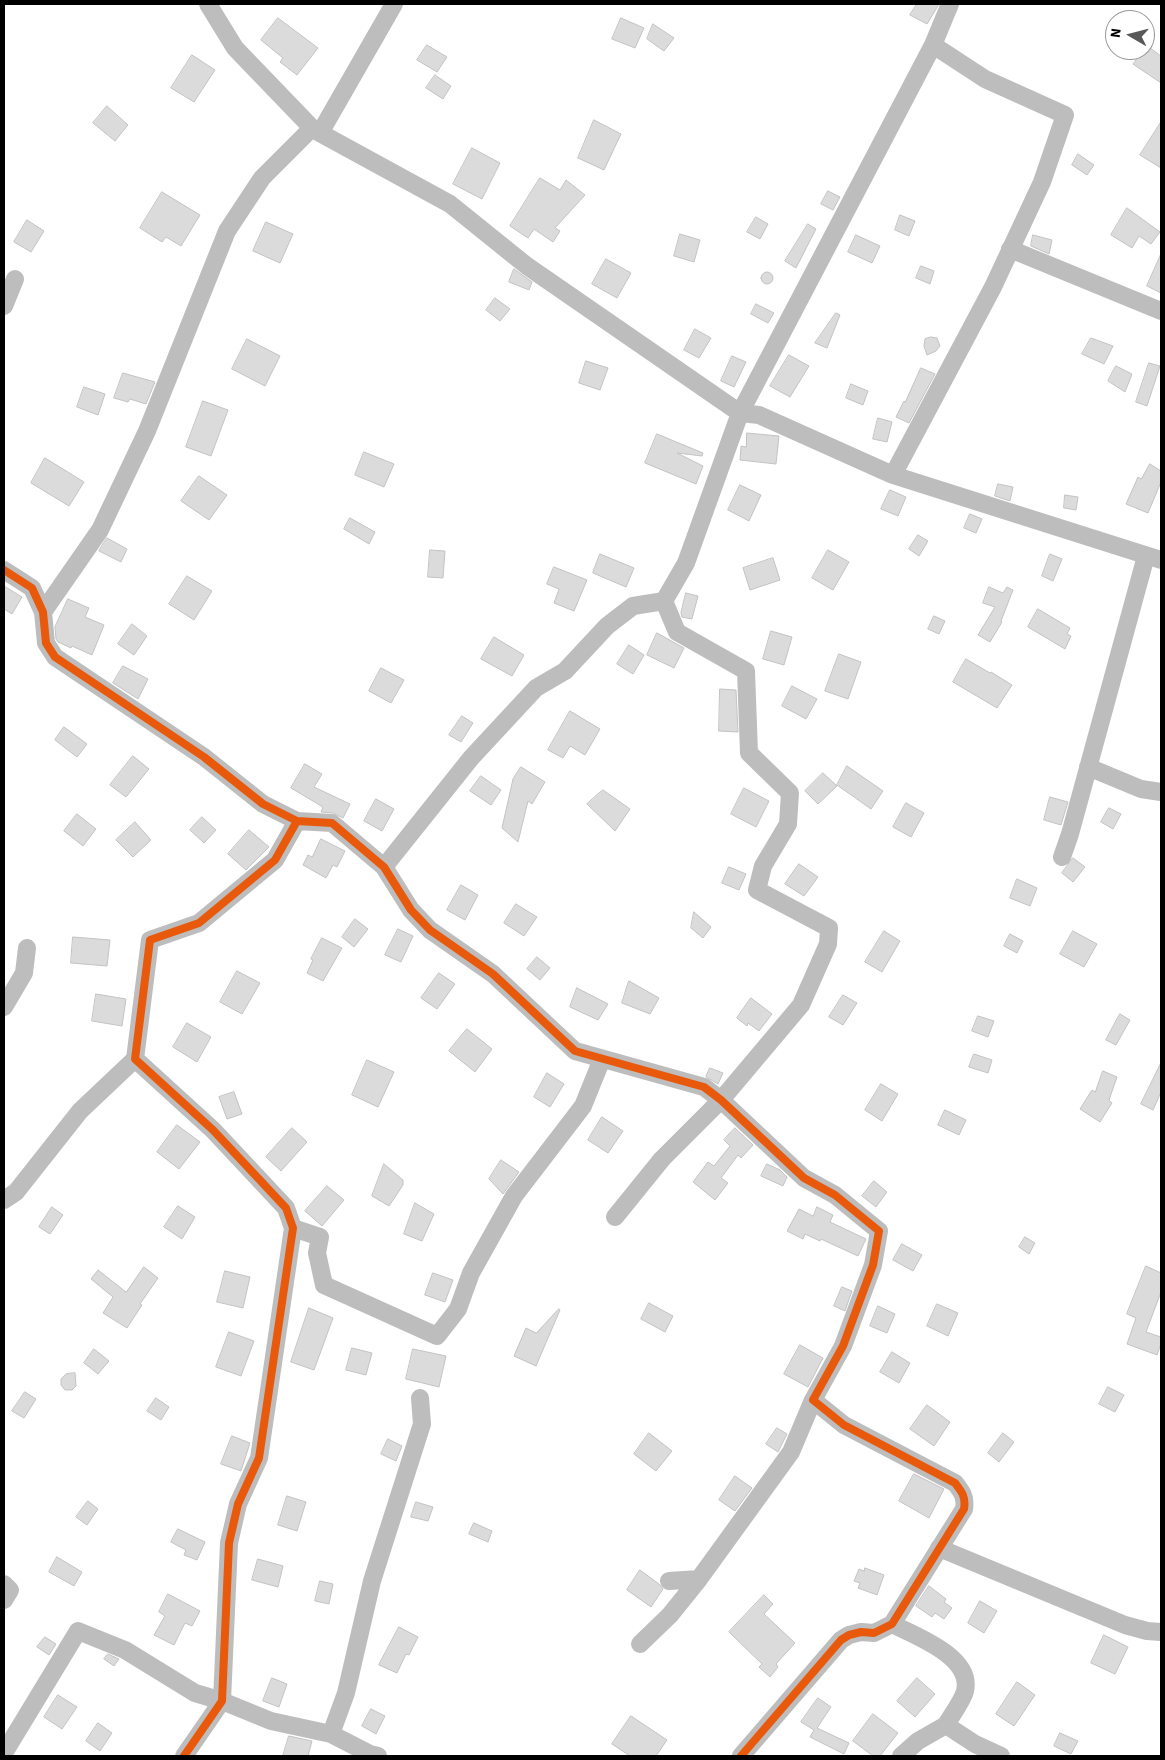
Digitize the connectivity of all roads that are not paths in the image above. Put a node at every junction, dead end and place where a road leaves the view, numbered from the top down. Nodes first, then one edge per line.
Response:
1 (208, 4) edge
2 (394, 4) edge
3 (950, 4) edge
4 (932, 45) junction
5 (316, 130) junction
6 (1010, 249) junction
7 (14, 279) dead end
8 (4, 306) edge
9 (1161, 311) edge
10 (740, 413) junction
11 (893, 475) junction
12 (1154, 558) edge
13 (4, 570) edge
14 (664, 601) junction
15 (43, 612) junction
16 (1088, 767) junction
17 (1161, 792) edge
18 (298, 822) junction
19 (1062, 857) dead end
20 (384, 867) junction
21 (27, 948) dead end
22 (4, 1007) edge
23 (602, 1058) junction
24 (135, 1059) junction
25 (721, 1100) junction
26 (4, 1200) edge
27 (615, 1217) dead end
28 (293, 1228) junction
29 (420, 1398) dead end
30 (813, 1400) junction
31 (939, 1548) junction
32 (699, 1579) junction
33 (669, 1581) dead end
34 (4, 1584) edge
35 (4, 1600) edge
36 (892, 1624) junction
37 (1161, 1632) edge
38 (640, 1644) dead end
39 (222, 1701) junction
40 (946, 1725) junction
41 (331, 1734) junction
42 (4, 1753) edge
43 (184, 1756) edge
44 (372, 1756) edge
45 (740, 1756) edge
46 (901, 1756) edge
47 (1001, 1756) edge

1 - 5 street
2 - 5 street
3 - 4 street
4 - 6 street
4 - 10 street
5 - 10 street
5 - 15 street
6 - 9 street
6 - 11 street
7 - 8 street
10 - 11 street
10 - 14 street
11 - 12 street
12 - 16 street
13 - 15 street
14 - 20 street
14 - 25 street
15 - 18 street
16 - 17 street
16 - 19 street
18 - 20 street
18 - 24 street
20 - 23 street
21 - 22 street
23 - 25 street
23 - 28 street
24 - 26 street
24 - 28 street
25 - 27 street
25 - 30 street
28 - 39 street
29 - 41 street
30 - 31 street
30 - 32 street
31 - 36 street
31 - 37 street
32 - 33 street
32 - 38 street
34 - 35 street
36 - 40 street
36 - 45 street
39 - 41 street
39 - 42 street
39 - 43 street
40 - 46 street
40 - 47 street
41 - 44 street

